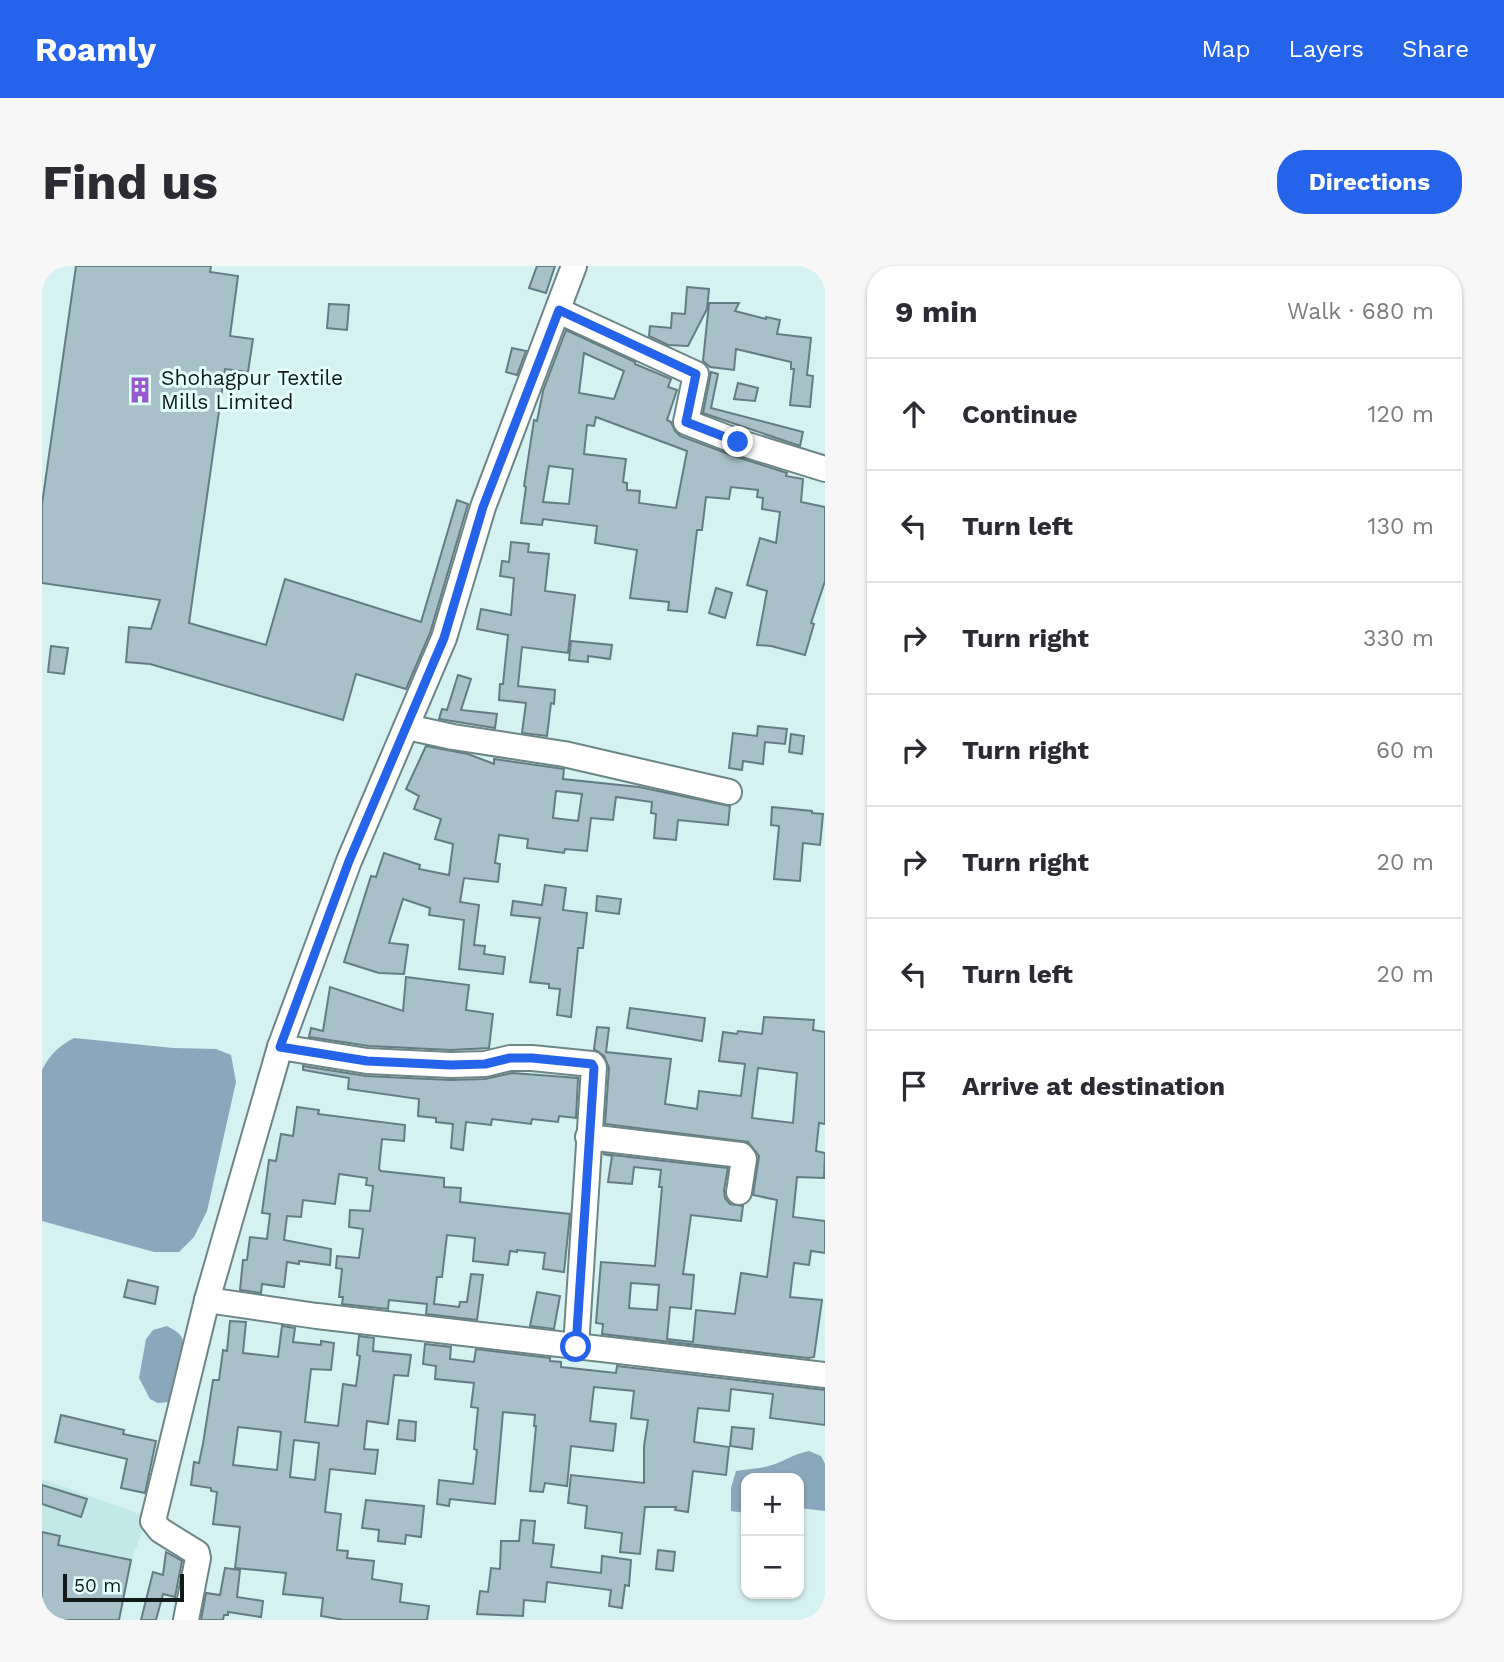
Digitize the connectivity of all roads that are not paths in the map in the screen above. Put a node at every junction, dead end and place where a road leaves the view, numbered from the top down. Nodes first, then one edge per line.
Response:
1 (574, 266) edge
2 (559, 310) junction
3 (825, 469) edge
4 (407, 727) junction
5 (729, 792) dead end
6 (280, 1047) junction
7 (588, 1137) junction
8 (739, 1192) dead end
9 (207, 1300) junction
10 (576, 1347) junction
11 (825, 1374) edge
12 (186, 1620) edge

1 - 2 street
2 - 3 street
2 - 4 street
4 - 5 street
4 - 6 street
6 - 7 street
6 - 9 street
7 - 8 street
7 - 10 street
9 - 10 street
9 - 12 street
10 - 11 street

